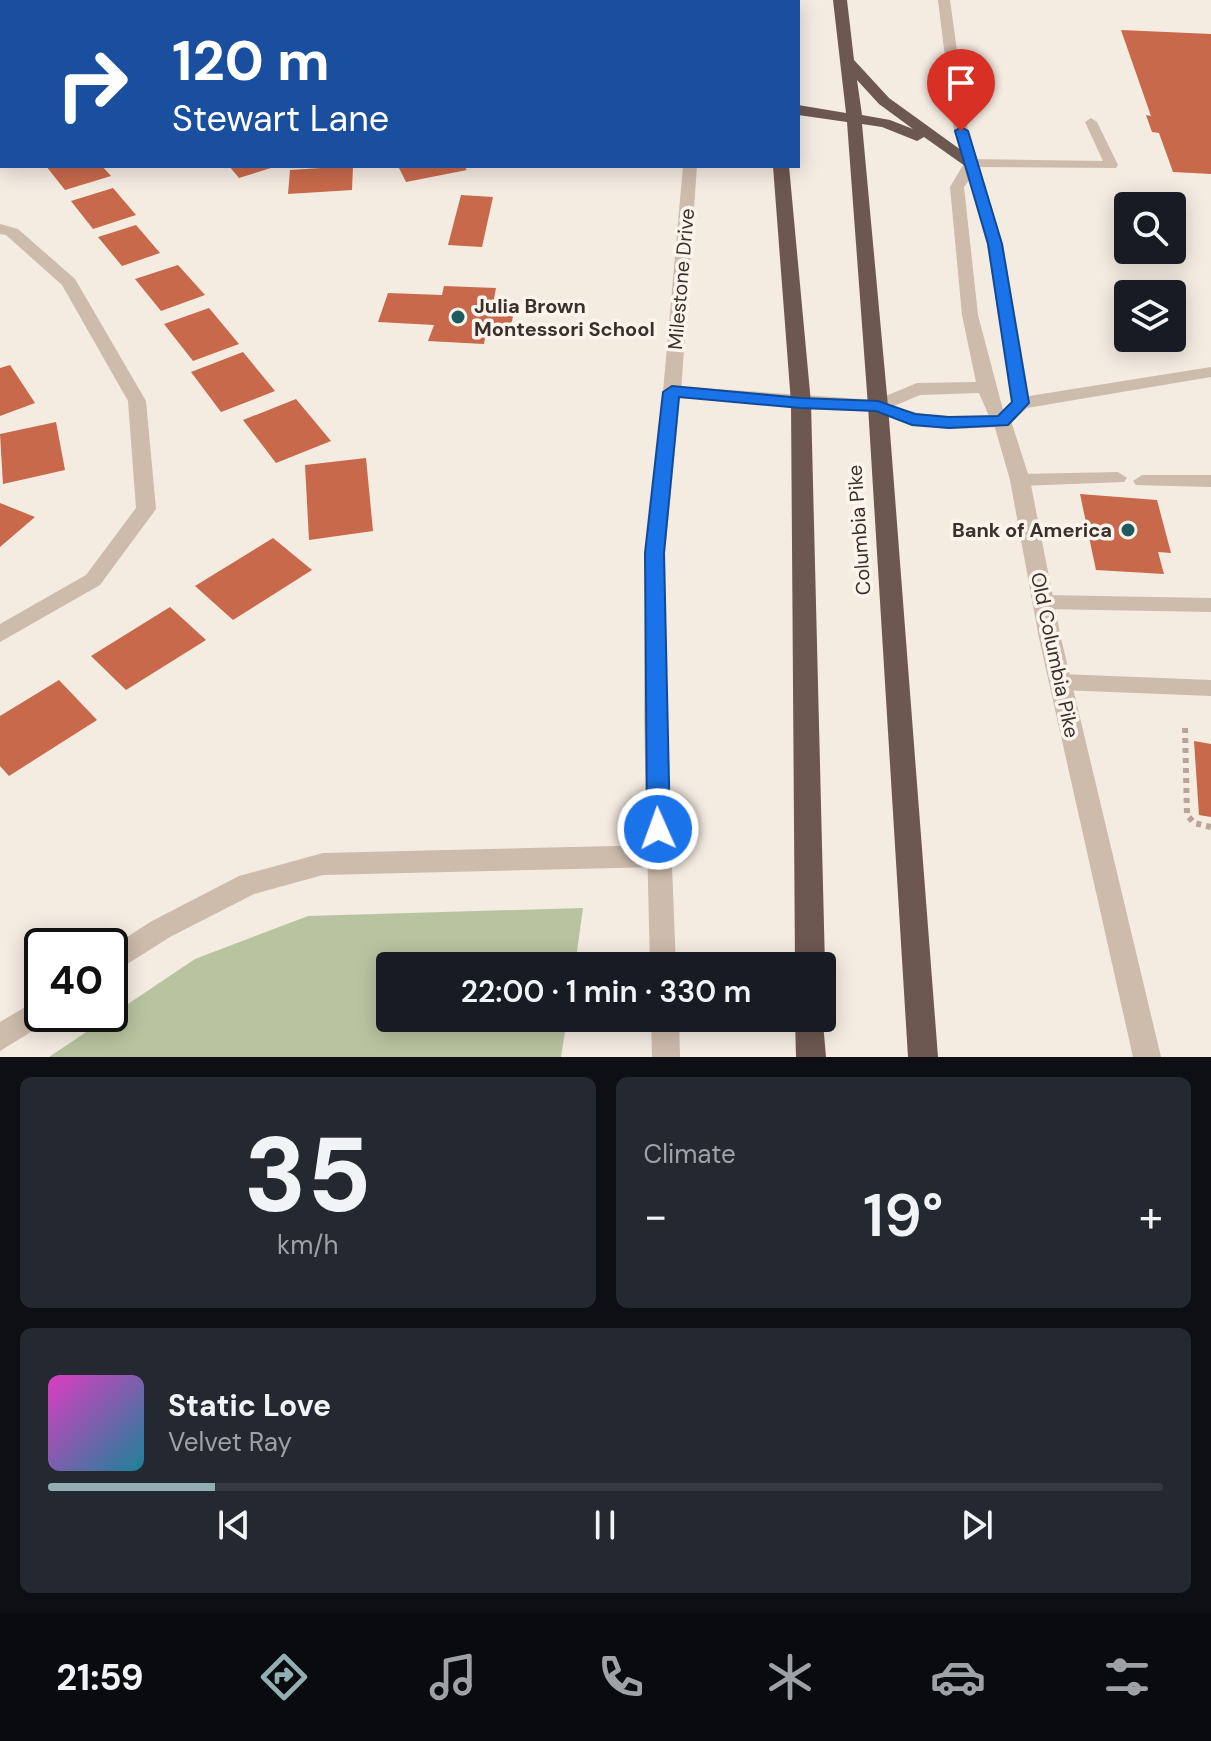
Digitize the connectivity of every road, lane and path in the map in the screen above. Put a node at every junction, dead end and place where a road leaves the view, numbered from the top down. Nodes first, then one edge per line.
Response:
1 (840, 0) edge
2 (944, 0) edge
3 (845, 58) junction
4 (800, 110) edge
5 (854, 116) junction
6 (1091, 122) dead end
7 (945, 146) junction
8 (971, 163) junction
9 (690, 168) edge
10 (781, 168) edge
11 (0, 229) edge
12 (1211, 372) edge
13 (986, 387) junction
14 (672, 392) junction
15 (801, 403) junction
16 (1021, 403) junction
17 (878, 406) junction
18 (1002, 421) junction
19 (1118, 478) dead end
20 (1020, 480) junction
21 (1142, 481) dead end
22 (1211, 481) edge
23 (1043, 602) junction
24 (1211, 605) edge
25 (0, 634) edge
26 (1061, 682) junction
27 (1211, 688) edge
28 (1185, 728) dead end
29 (1211, 827) edge
30 (659, 856) junction
31 (128, 951) edge
32 (662, 952) edge
33 (810, 952) edge
34 (24, 1022) edge
35 (665, 1032) edge
36 (810, 1032) edge
37 (0, 1038) edge
38 (666, 1057) edge
39 (811, 1057) edge
40 (923, 1057) edge
41 (1147, 1057) edge

1 - 3 highway, Columbia Pike
2 - 8 street
3 - 5 highway, Columbia Pike
3 - 7 highway
4 - 5 highway
5 - 7 highway
5 - 17 highway, Columbia Pike
6 - 8 lane
7 - 8 highway
8 - 13 street, Old Columbia Pike
8 - 16 street
9 - 14 street, Milestone Drive
10 - 15 highway
11 - 25 street
12 - 16 street
13 - 17 street
13 - 18 street, Old Columbia Pike
14 - 15 street
14 - 30 street, Milestone Drive
15 - 17 street
15 - 33 highway
16 - 18 street
17 - 18 street
17 - 40 highway, Columbia Pike
18 - 20 street, Old Columbia Pike
19 - 20 lane
20 - 23 street, Old Columbia Pike
21 - 22 lane
23 - 24 lane
23 - 26 street, Old Columbia Pike
26 - 27 lane
26 - 41 street, Old Columbia Pike
28 - 29 path
30 - 31 street
30 - 32 street, Milestone Drive
34 - 37 street
35 - 38 street
36 - 39 highway

